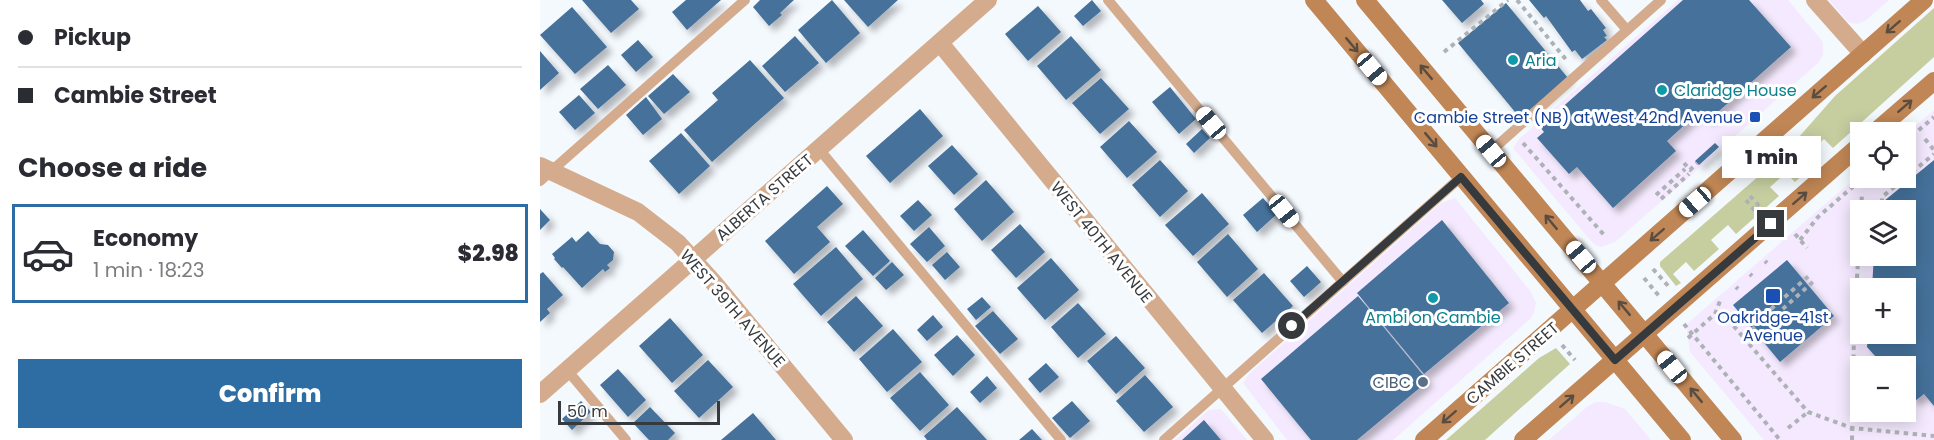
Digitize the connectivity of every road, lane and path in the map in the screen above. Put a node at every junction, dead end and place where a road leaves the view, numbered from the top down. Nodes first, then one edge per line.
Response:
1 (745, 0) edge
2 (988, 0) edge
3 (1108, 0) edge
4 (1314, 0) edge
5 (1365, 0) edge
6 (1508, 0) edge
7 (1517, 0) edge
8 (1602, 0) edge
9 (1661, 0) edge
10 (1815, 0) edge
11 (1924, 0) edge
12 (1627, 30) junction
13 (939, 43) junction
14 (1444, 52) dead end
15 (1863, 54) junction
16 (1578, 74) junction
17 (1934, 81) edge
18 (1934, 117) edge
19 (1887, 122) edge
20 (1916, 133) edge
21 (1924, 139) dead end
22 (1523, 143) dead end
23 (819, 149) junction
24 (1491, 151) junction
25 (1934, 152) edge
26 (1850, 154) edge
27 (1684, 163) dead end
28 (1697, 163) dead end
29 (1916, 168) edge
30 (1685, 169) dead end
31 (544, 172) edge
32 (1689, 174) dead end
33 (1461, 177) junction
34 (1851, 188) edge
35 (1892, 188) edge
36 (1862, 194) dead end
37 (1656, 195) dead end
38 (1660, 199) dead end
39 (1862, 200) edge
40 (1882, 200) edge
41 (1795, 234) dead end
42 (1605, 236) dead end
43 (1800, 240) junction
44 (1807, 248) dead end
45 (693, 260) junction
46 (1858, 266) edge
47 (1653, 269) dead end
48 (1811, 274) dead end
49 (1644, 278) dead end
50 (1816, 279) dead end
51 (1342, 282) junction
52 (1602, 283) junction
53 (1673, 291) dead end
54 (1661, 297) dead end
55 (1720, 301) dead end
56 (1572, 309) junction
57 (1771, 309) dead end
58 (1776, 315) dead end
59 (1728, 319) dead end
60 (1685, 325) dead end
61 (1755, 327) dead end
62 (1645, 334) junction
63 (1692, 334) junction
64 (1743, 337) junction
65 (1688, 338) dead end
66 (1562, 345) dead end
67 (1575, 360) dead end
68 (1615, 360) junction
69 (567, 370) junction
70 (1222, 388) junction
71 (540, 394) edge
72 (1808, 412) junction
73 (1788, 428) dead end
74 (1852, 428) junction
75 (1934, 436) edge
76 (626, 440) edge
77 (844, 440) edge
78 (1061, 440) edge
79 (1164, 440) edge
80 (1265, 440) edge
81 (1424, 440) edge
82 (1523, 440) edge
83 (1682, 440) edge
84 (1734, 440) edge
85 (1780, 440) edge
86 (1852, 440) edge

1 - 31 lane
2 - 13 street, ALBERTA STREET
3 - 51 lane
4 -> 33 main road
24 -> 5 main road
6 - 14 path
7 - 16 path
8 - 12 lane
9 - 12 lane
10 - 15 street
11 -> 15 main road, CAMBIE STREET
12 - 16 lane
13 - 23 street, ALBERTA STREET
13 - 70 street, WEST 40TH AVENUE
15 -> 52 main road, CAMBIE STREET
16 - 24 lane
19 -> 17 main road
18 - 20 path
21 - 25 path
22 - 42 path
23 - 45 street, ALBERTA STREET
23 - 78 lane
52 -> 24 main road
25 - 29 path
62 -> 26 main road
27 - 28 path
30 - 37 path
31 - 45 street, WEST 39TH AVENUE
32 - 38 path
33 - 51 lane
33 - 56 main road
34 - 43 path
35 - 40 path
36 - 39 path
41 - 43 path
43 - 44 path
45 - 69 street, ALBERTA STREET
45 - 77 street, WEST 39TH AVENUE
46 - 74 path
47 - 53 path
48 - 57 path
49 - 54 path
50 - 58 path
51 - 70 lane
52 - 56 main road, CAMBIE STREET
62 -> 52 main road
55 - 63 path
56 - 68 main road
56 -> 81 main road, CAMBIE STREET
59 - 64 path
60 - 63 path
61 - 64 path
62 - 68 main road
84 -> 62 main road
63 - 65 path
63 - 85 path
64 - 72 path
66 - 67 path
82 -> 68 main road
68 - 83 main road
69 - 71 street, ALBERTA STREET
69 - 76 lane
70 - 79 lane
70 - 80 street, WEST 40TH AVENUE
72 - 73 path
72 - 74 path
74 - 75 path
74 - 86 path

